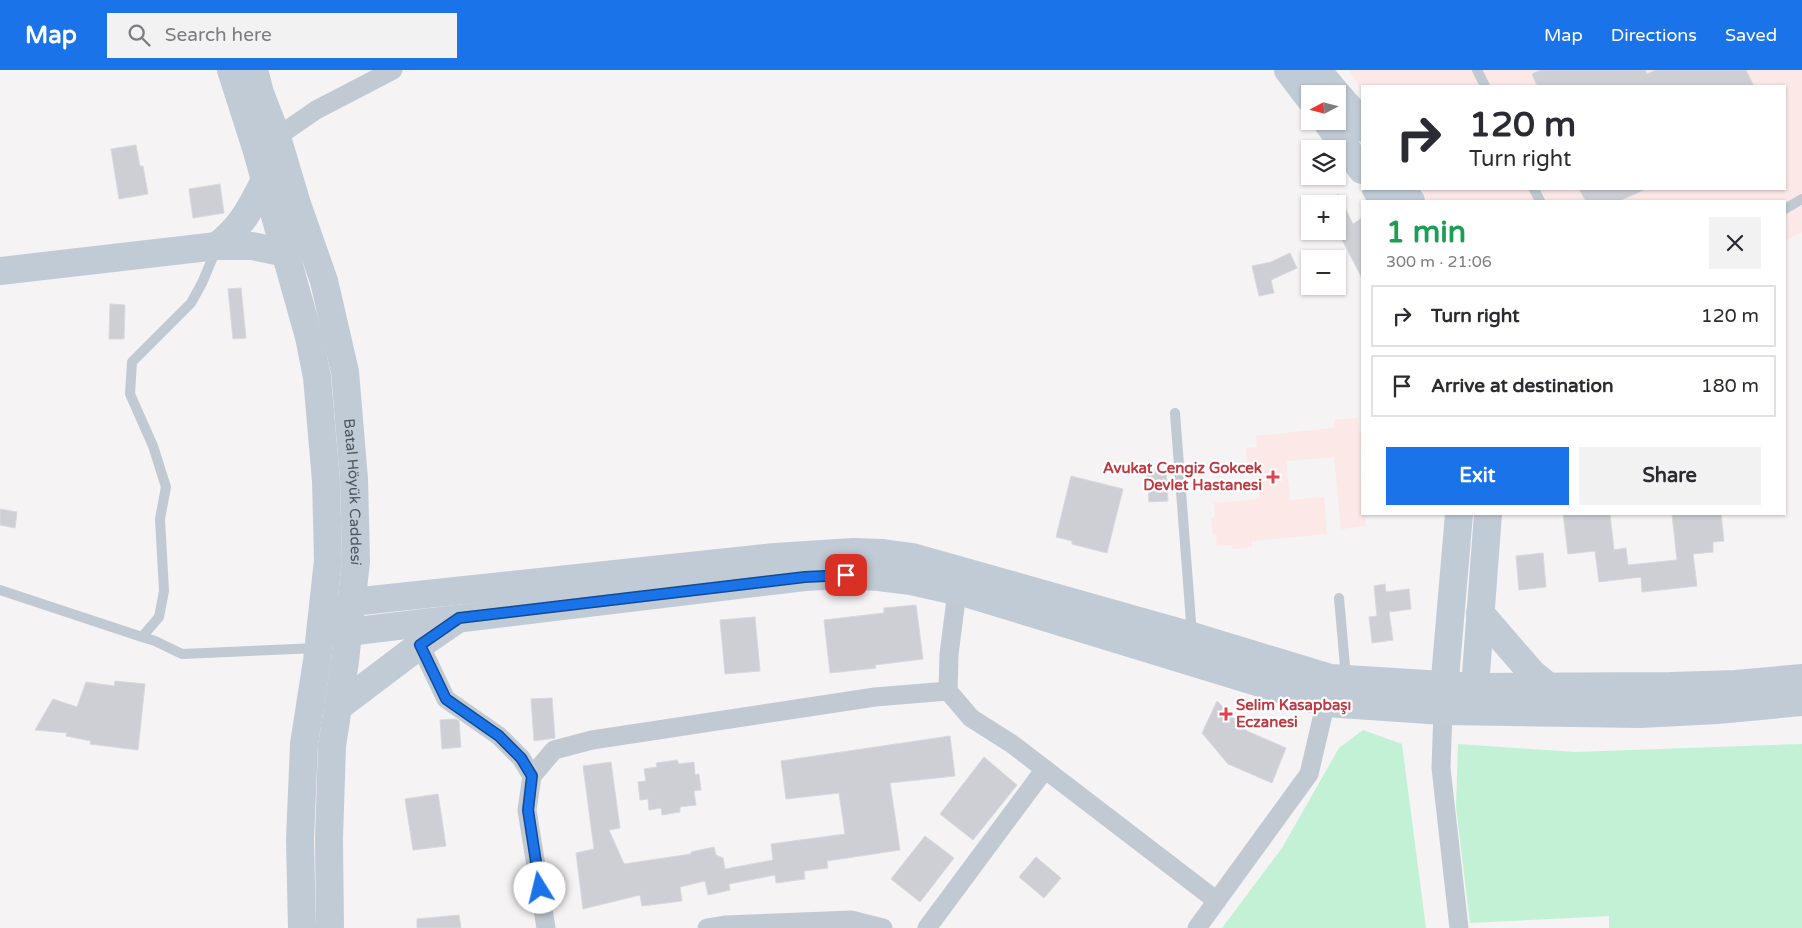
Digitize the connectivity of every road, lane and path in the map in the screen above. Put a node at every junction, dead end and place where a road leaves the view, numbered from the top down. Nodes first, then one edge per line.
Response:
1 (231, 70) edge
2 (254, 70) edge
3 (393, 70) edge
4 (1288, 70) edge
5 (1318, 70) edge
6 (1477, 70) edge
7 (1330, 85) edge
8 (1484, 85) edge
9 (1301, 87) edge
10 (1346, 104) edge
11 (1361, 126) edge
12 (1333, 130) edge
13 (267, 142) junction
14 (1361, 169) edge
15 (265, 180) junction
16 (1802, 200) edge
17 (1786, 208) edge
18 (217, 246) junction
19 (286, 253) junction
20 (0, 271) edge
21 (1175, 412) dead end
22 (1458, 515) edge
23 (1488, 515) edge
24 (0, 590) edge
25 (957, 592) junction
26 (1339, 598) dead end
27 (352, 602) junction
28 (1480, 613) junction
29 (459, 618) junction
30 (348, 632) junction
31 (1192, 636) junction
32 (142, 637) junction
33 (319, 637) junction
34 (420, 645) junction
35 (1802, 678) edge
36 (1443, 685) junction
37 (1548, 686) junction
38 (1334, 687) junction
39 (1475, 687) junction
40 (948, 691) junction
41 (1802, 702) edge
42 (338, 707) junction
43 (1443, 711) junction
44 (1045, 769) junction
45 (532, 776) junction
46 (1216, 901) junction
47 (719, 927) edge
48 (302, 928) edge
49 (330, 928) edge
50 (546, 928) edge
51 (883, 928) edge
52 (927, 928) edge
53 (1197, 928) edge
54 (1460, 928) edge

1 - 13 street, Batal Höyük Caddesi
2 - 13 street, Batal Höyük Caddesi
3 - 13 street
4 - 9 street
5 - 7 street
6 - 8 lane
10 - 11 street
12 - 14 street
13 - 15 street, Batal Höyük Caddesi
13 - 27 street, Batal Höyük Caddesi
15 - 18 street
15 - 19 street, Batal Höyük Caddesi
16 - 17 lane
18 - 19 street
18 - 20 street
18 - 32 lane
19 - 33 street, Batal Höyük Caddesi
21 - 31 lane
22 - 36 street
23 - 28 street
24 - 32 lane
25 - 29 street
25 - 38 street
25 - 40 street
26 - 38 lane
27 - 30 street, Batal Höyük Caddesi
27 - 31 street
27 - 33 street
28 - 37 street
28 - 39 street
29 - 30 street
29 - 34 street
30 - 33 street
30 - 42 street, Batal Höyük Caddesi
31 - 38 street
32 - 33 lane
33 - 48 street, Batal Höyük Caddesi
34 - 42 street
34 - 45 street
35 - 37 street
36 - 38 street
36 - 39 street
36 - 43 street
37 - 39 street
38 - 43 street
38 - 46 street
39 - 43 street
40 - 44 street
40 - 45 street
41 - 43 street
42 - 49 street, Batal Höyük Caddesi
43 - 54 street
44 - 46 street
44 - 52 street
45 - 50 street
46 - 53 street
47 - 51 street

